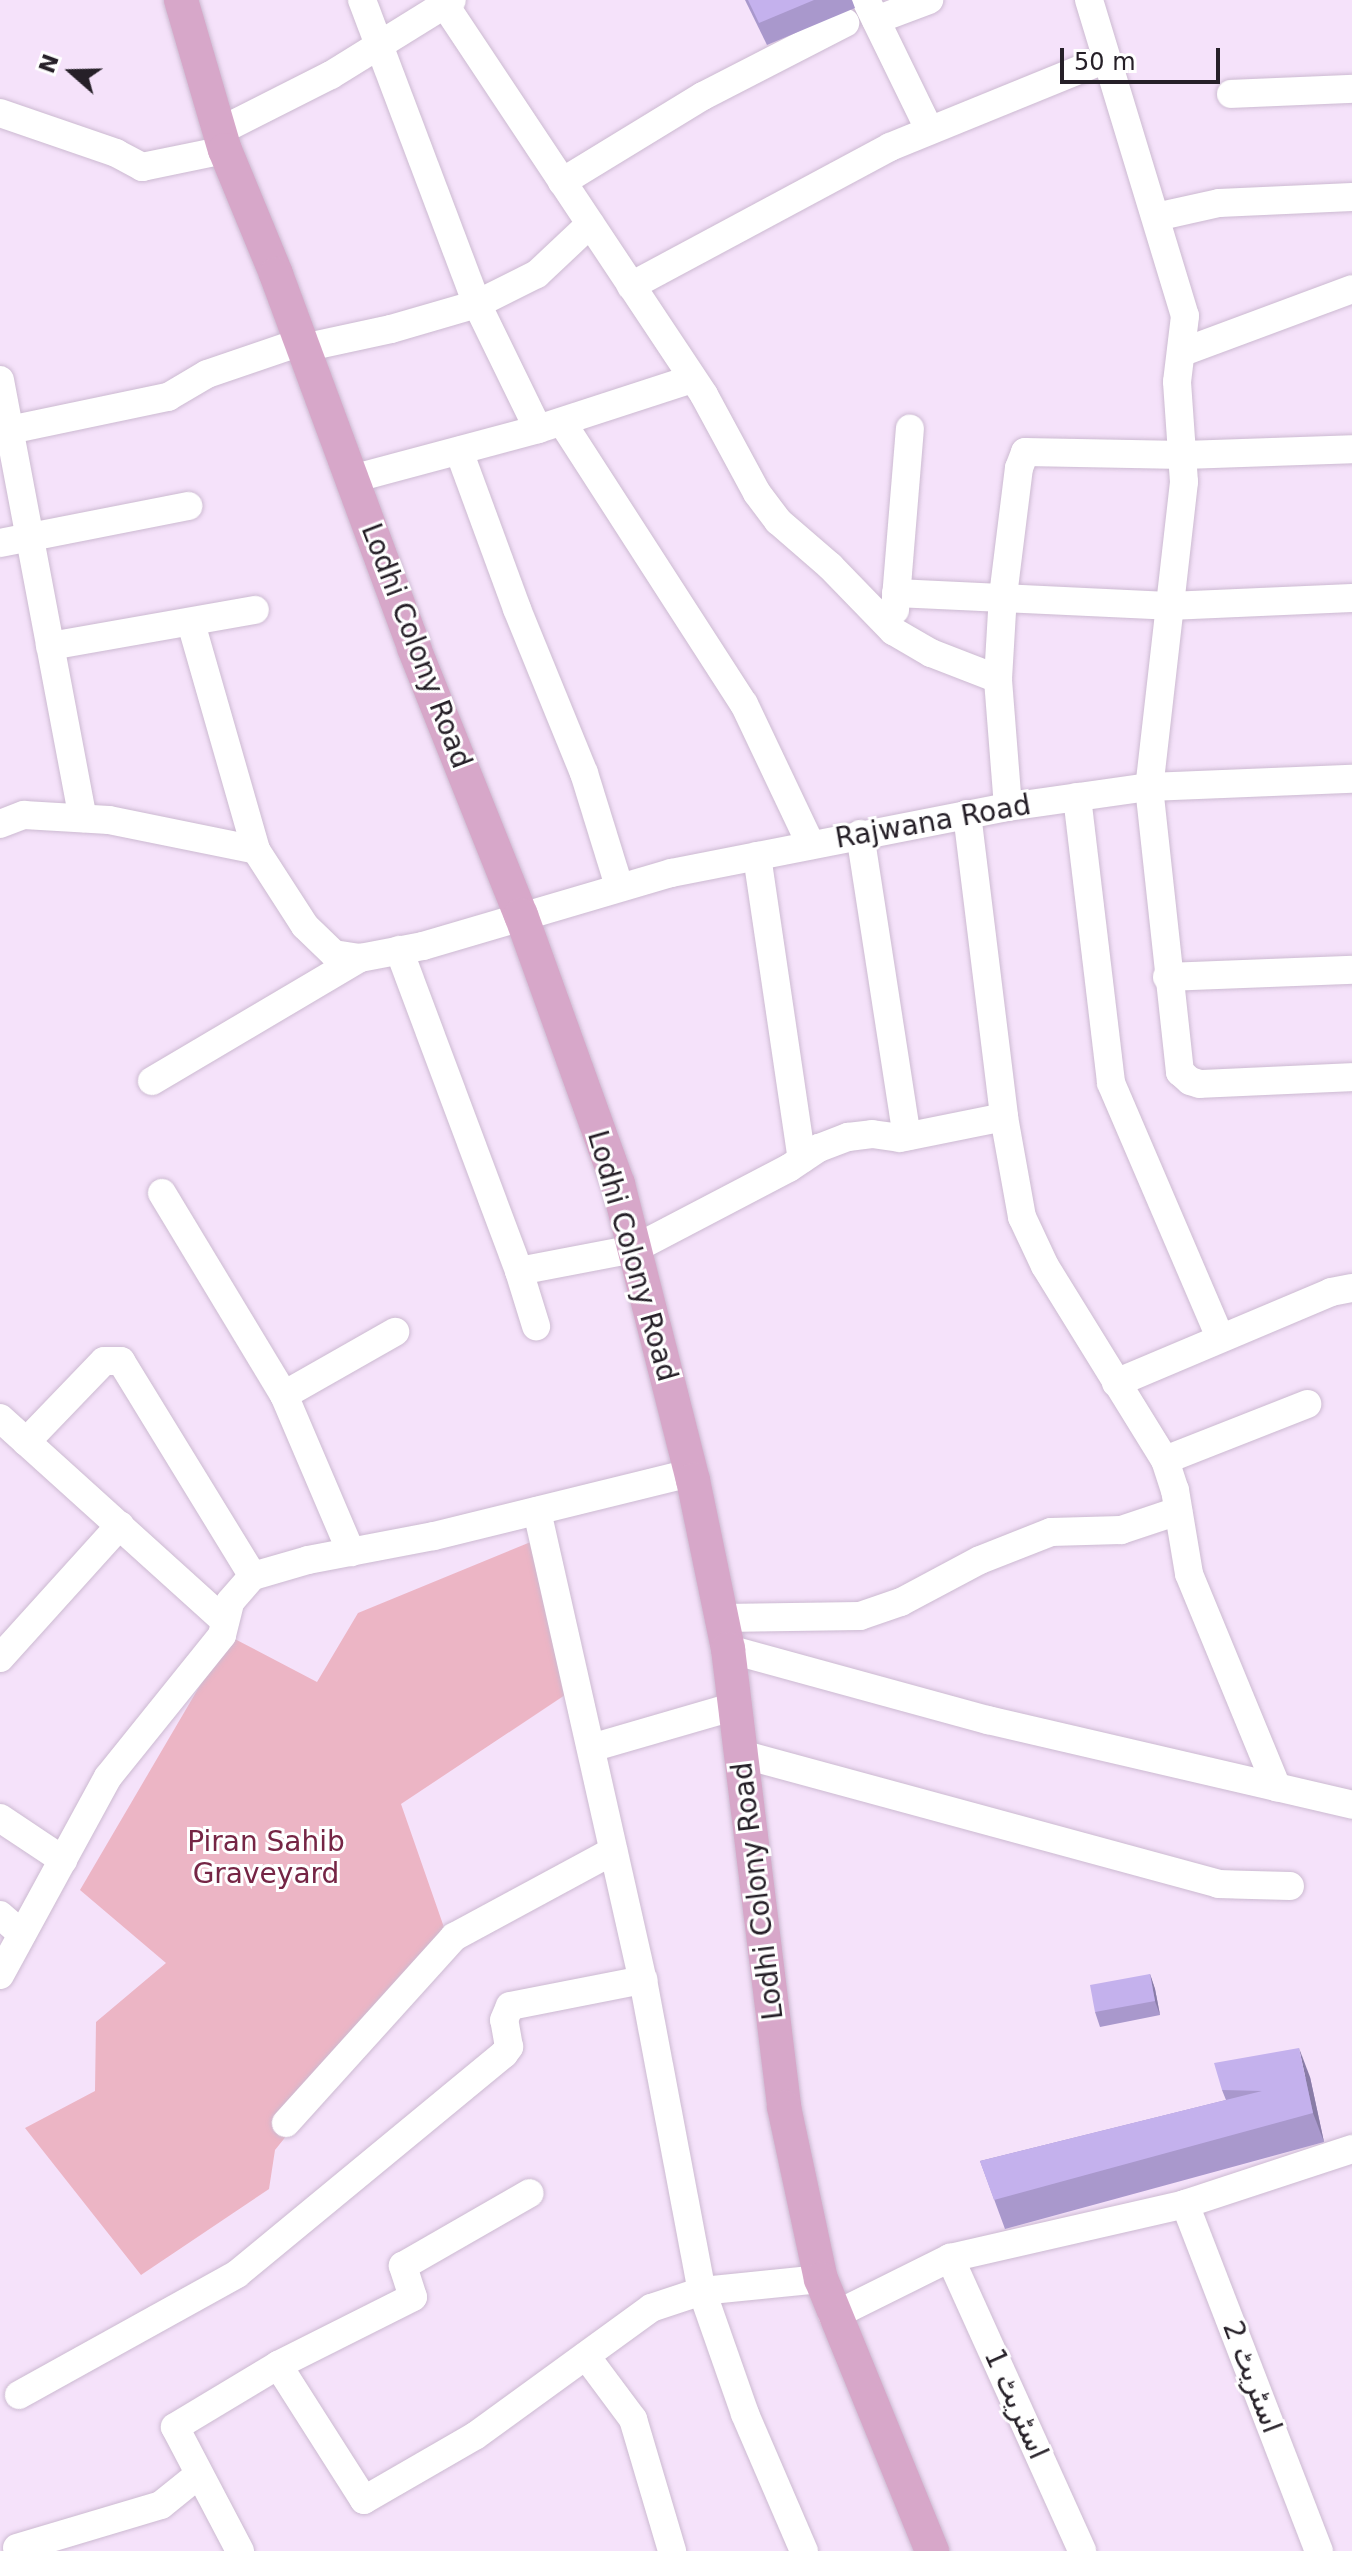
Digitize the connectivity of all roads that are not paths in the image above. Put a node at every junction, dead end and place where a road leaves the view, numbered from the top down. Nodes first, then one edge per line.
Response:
1 (181, 0) edge
2 (362, 0) edge
3 (929, 0) edge
4 (1089, 0) edge
5 (449, 2) edge
6 (871, 10) edge
7 (845, 23) dead end
8 (381, 45) junction
9 (1106, 59) junction
10 (1352, 89) edge
11 (1231, 94) dead end
12 (0, 113) edge
13 (929, 129) junction
14 (223, 140) junction
15 (562, 182) junction
16 (1352, 197) edge
17 (1156, 217) junction
18 (590, 224) junction
19 (631, 286) junction
20 (1352, 289) edge
21 (477, 304) junction
22 (302, 345) junction
23 (1183, 352) junction
24 (692, 379) junction
25 (0, 380) edge
26 (550, 426) junction
27 (910, 429) dead end
28 (4, 431) edge
29 (1352, 449) edge
30 (459, 451) junction
31 (1184, 455) junction
32 (352, 479) junction
33 (188, 506) dead end
34 (29, 538) junction
35 (0, 543) edge
36 (896, 593) junction
37 (1003, 596) junction
38 (1352, 598) edge
39 (1169, 606) junction
40 (255, 610) dead end
41 (191, 623) junction
42 (893, 631) junction
43 (50, 646) junction
44 (998, 679) junction
45 (1352, 779) edge
46 (1149, 787) junction
47 (1077, 797) junction
48 (1008, 807) junction
49 (967, 814) junction
50 (83, 818) junction
51 (0, 824) edge
52 (860, 834) junction
53 (811, 845) junction
54 (256, 850) junction
55 (757, 856) junction
56 (619, 886) junction
57 (521, 915) junction
58 (399, 950) junction
59 (360, 958) junction
60 (1352, 970) edge
61 (1167, 977) junction
62 (1352, 1077) edge
63 (152, 1081) dead end
64 (1004, 1117) junction
65 (907, 1136) junction
66 (802, 1159) junction
67 (162, 1193) dead end
68 (634, 1249) junction
69 (519, 1271) junction
70 (1352, 1288) edge
71 (536, 1326) dead end
72 (395, 1332) dead end
73 (1220, 1337) junction
74 (1116, 1383) junction
75 (284, 1395) junction
76 (1307, 1404) dead end
77 (0, 1418) edge
78 (26, 1442) junction
79 (1165, 1460) junction
80 (691, 1473) junction
81 (537, 1511) junction
82 (1178, 1511) junction
83 (120, 1525) junction
84 (351, 1552) junction
85 (253, 1576) junction
86 (225, 1621) junction
87 (725, 1633) junction
88 (0, 1658) edge
89 (736, 1706) junction
90 (591, 1748) junction
91 (741, 1754) junction
92 (1277, 1788) junction
93 (1352, 1805) edge
94 (0, 1818) edge
95 (613, 1851) junction
96 (63, 1860) junction
97 (1290, 1886) dead end
98 (0, 1915) edge
99 (22, 1934) junction
100 (0, 1975) edge
101 (643, 1980) junction
102 (286, 2123) dead end
103 (1352, 2149) edge
104 (530, 2193) dead end
105 (1185, 2204) junction
106 (950, 2258) junction
107 (821, 2279) junction
108 (702, 2291) junction
109 (833, 2316) junction
110 (586, 2356) junction
111 (278, 2365) junction
112 (19, 2395) dead end
113 (197, 2476) junction
114 (17, 2548) dead end
115 (240, 2551) edge
116 (672, 2551) edge
117 (804, 2551) edge
118 (932, 2551) edge
119 (1082, 2551) edge
120 (1319, 2551) edge

1 - 14 main road, Lodhi Colony Road
2 - 8 street
3 - 6 street
4 - 9 street
5 - 8 street
5 - 15 street
6 - 13 street
7 - 15 street
8 - 14 street
8 - 21 street
9 - 13 street
9 - 17 street
10 - 11 street
12 - 14 street
13 - 19 street
14 - 22 main road, Lodhi Colony Road
15 - 18 street
16 - 17 street
17 - 23 street
18 - 19 street
18 - 21 street
19 - 24 street
20 - 23 street
21 - 22 street
21 - 26 street
22 - 28 street
22 - 32 main road, Lodhi Colony Road
23 - 31 street
24 - 26 street
24 - 42 street
25 - 28 street
26 - 30 street
26 - 53 street
27 - 36 street
28 - 34 street
29 - 31 street
30 - 32 street
30 - 56 street
31 - 37 street
31 - 39 street
32 - 57 main road, Lodhi Colony Road
33 - 34 street
34 - 35 street
34 - 43 street
36 - 37 street
36 - 42 street
37 - 39 street
37 - 44 street
38 - 39 street
39 - 46 street
40 - 41 street
41 - 43 street
41 - 54 street
42 - 44 street
43 - 50 street
44 - 48 street
45 - 46 street, Rajwana Road
46 - 47 street, Rajwana Road
46 - 61 street
47 - 48 street, Rajwana Road
47 - 73 street
48 - 49 street, Rajwana Road
49 - 52 street, Rajwana Road
49 - 64 street
50 - 51 street
50 - 54 street
52 - 53 street, Rajwana Road
52 - 65 street
53 - 55 street, Rajwana Road
54 - 59 street
55 - 56 street, Rajwana Road
55 - 66 street
56 - 57 street, Rajwana Road
57 - 58 street, Rajwana Road
57 - 68 main road, Lodhi Colony Road
58 - 59 street, Rajwana Road
58 - 69 street
59 - 63 street
60 - 61 street
61 - 62 street
64 - 65 street
64 - 74 street
65 - 66 street
66 - 68 street
67 - 75 street
68 - 69 street
68 - 80 main road, Lodhi Colony Road
69 - 71 street
70 - 73 street
72 - 75 street
73 - 74 street
74 - 79 street
75 - 84 street
76 - 79 street
77 - 78 street
78 - 83 street
78 - 85 street
79 - 82 street
80 - 81 street
80 - 87 main road, Lodhi Colony Road
81 - 84 street
81 - 90 street
82 - 87 street
82 - 92 street
83 - 86 street
83 - 88 street
84 - 85 street
85 - 86 street
86 - 96 street
87 - 89 main road, Lodhi Colony Road
87 - 92 street
89 - 90 street
89 - 91 main road, Lodhi Colony Road
90 - 95 street
91 - 97 street
91 - 107 main road, Lodhi Colony Road
92 - 93 street
94 - 96 street
95 - 101 street
95 - 102 street
96 - 99 street
98 - 99 street
99 - 100 street
101 - 108 street
101 - 112 street
103 - 105 street
104 - 111 street
105 - 106 street
105 - 120 street, اسٹریٹ 2
106 - 109 street
106 - 119 street, اسٹریٹ 1
107 - 108 street
107 - 109 main road, Lodhi Colony Road
108 - 110 street
108 - 117 street
109 - 118 main road, Lodhi Colony Road
110 - 111 street
110 - 116 street
111 - 113 street
113 - 114 street
113 - 115 street

